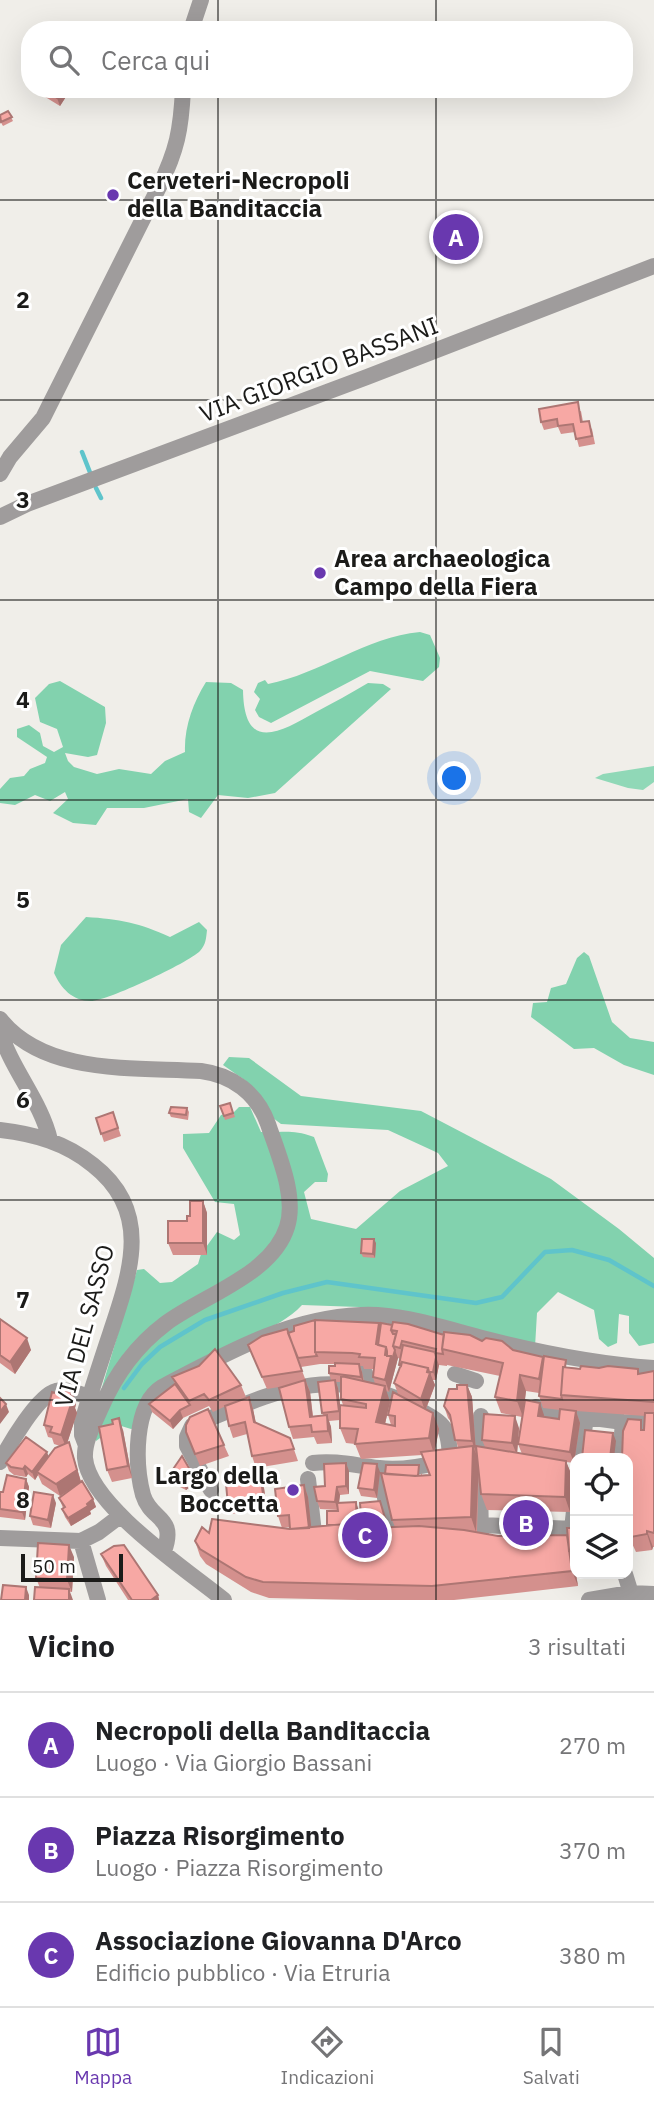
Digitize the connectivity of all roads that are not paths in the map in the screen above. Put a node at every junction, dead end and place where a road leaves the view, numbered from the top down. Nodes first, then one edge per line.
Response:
1 (201, 0) edge
2 (194, 21) edge
3 (183, 98) edge
4 (654, 265) edge
5 (0, 474) edge
6 (0, 517) edge
7 (0, 1019) edge
8 (0, 1031) edge
9 (0, 1130) edge
10 (50, 1140) junction
11 (349, 1367) edge
12 (654, 1368) edge
13 (455, 1374) dead end
14 (476, 1381) dead end
15 (372, 1390) junction
16 (89, 1397) junction
17 (529, 1412) edge
18 (481, 1416) edge
19 (586, 1418) junction
20 (622, 1422) junction
21 (654, 1423) edge
22 (86, 1443) junction
23 (581, 1453) edge
24 (620, 1453) edge
25 (450, 1460) junction
26 (0, 1462) edge
27 (313, 1463) dead end
28 (421, 1466) junction
29 (382, 1469) junction
30 (307, 1479) dead end
31 (428, 1483) edge
32 (480, 1483) edge
33 (211, 1490) dead end
34 (120, 1516) junction
35 (570, 1518) edge
36 (481, 1524) junction
37 (341, 1535) edge
38 (0, 1538) edge
39 (450, 1539) edge
40 (396, 1540) edge
41 (81, 1541) junction
42 (164, 1551) junction
43 (627, 1579) edge
44 (654, 1594) edge
45 (632, 1597) edge
46 (98, 1600) edge
47 (224, 1600) edge
48 (589, 1600) edge

1 - 2 street
3 - 5 street
4 - 6 street, VIA GIORGIO BASSANI
7 - 22 street
8 - 10 street
9 - 10 street, VIA DEL SASSO
10 - 16 street, VIA DEL SASSO
11 - 15 street
12 - 42 street
13 - 14 street
15 - 25 street
15 - 33 street
16 - 22 street, VIA DEL SASSO
16 - 26 street
17 - 19 street
18 - 25 street
19 - 20 street
19 - 23 street
20 - 21 street
20 - 24 street
22 - 34 street, VIA DEL SASSO
25 - 28 street
27 - 29 street
28 - 29 street
28 - 31 street
29 - 40 street
30 - 37 street
32 - 36 street
34 - 41 street
34 - 42 street, VIA DEL SASSO
35 - 36 street
36 - 39 street
38 - 41 street
41 - 46 street
42 - 47 street, VIA DEL SASSO
43 - 45 street
44 - 45 street
45 - 48 street

